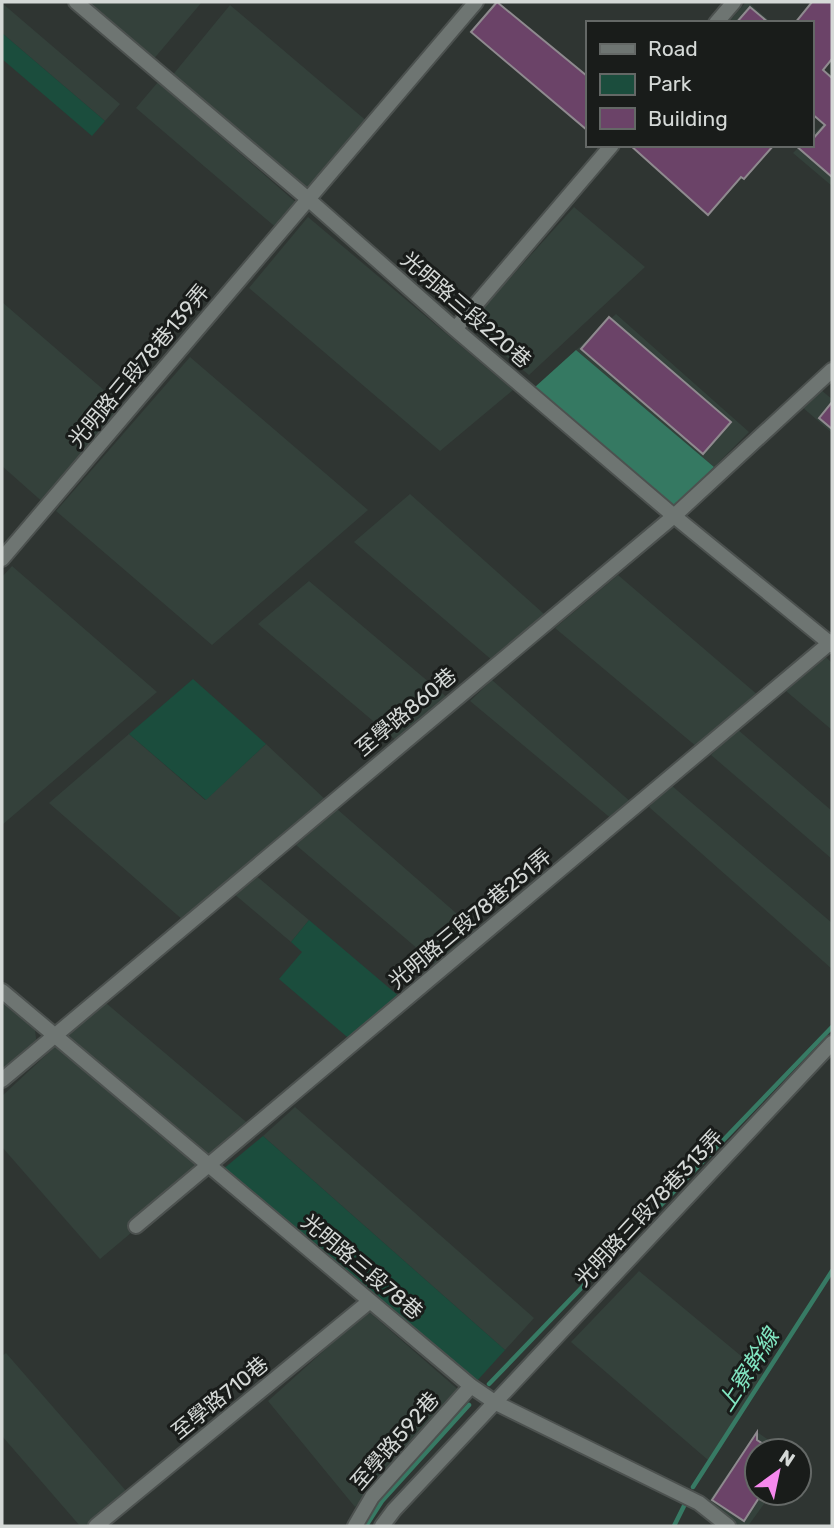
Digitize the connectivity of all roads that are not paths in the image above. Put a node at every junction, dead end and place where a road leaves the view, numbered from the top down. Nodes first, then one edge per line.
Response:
1 (76, 2) edge
2 (476, 2) edge
3 (734, 2) edge
4 (718, 21) edge
5 (610, 147) edge
6 (308, 199) junction
7 (454, 329) junction
8 (832, 370) edge
9 (674, 516) junction
10 (2, 559) edge
11 (832, 643) edge
12 (2, 991) edge
13 (53, 1037) junction
14 (832, 1043) edge
15 (2, 1080) edge
16 (208, 1166) junction
17 (136, 1226) dead end
18 (370, 1301) junction
19 (471, 1386) junction
20 (496, 1403) junction
21 (96, 1526) edge
22 (355, 1526) edge
23 (382, 1526) edge
24 (728, 1526) edge

1 - 6 street, 光明路三段220巷
2 - 6 street, 光明路三段78巷139弄
3 - 4 street
5 - 7 street
6 - 7 street, 光明路三段220巷
6 - 10 street, 光明路三段78巷139弄
7 - 9 street, 光明路三段220巷
8 - 9 street, 至學路860巷
9 - 11 street, 光明路三段220巷
9 - 13 street, 至學路860巷
11 - 16 street, 光明路三段78巷251弄
12 - 13 street, 光明路三段78巷
13 - 15 street, 至學路860巷
13 - 16 street, 光明路三段78巷
14 - 20 street, 光明路三段78巷313弄
16 - 17 street, 光明路三段78巷251弄
16 - 18 street, 光明路三段78巷
18 - 19 street, 光明路三段78巷
18 - 21 street, 至學路710巷
19 - 20 street, 光明路三段78巷
19 - 22 street, 至學路592巷
20 - 23 street, 光明路三段78巷313弄
20 - 24 street, 光明路三段78巷

